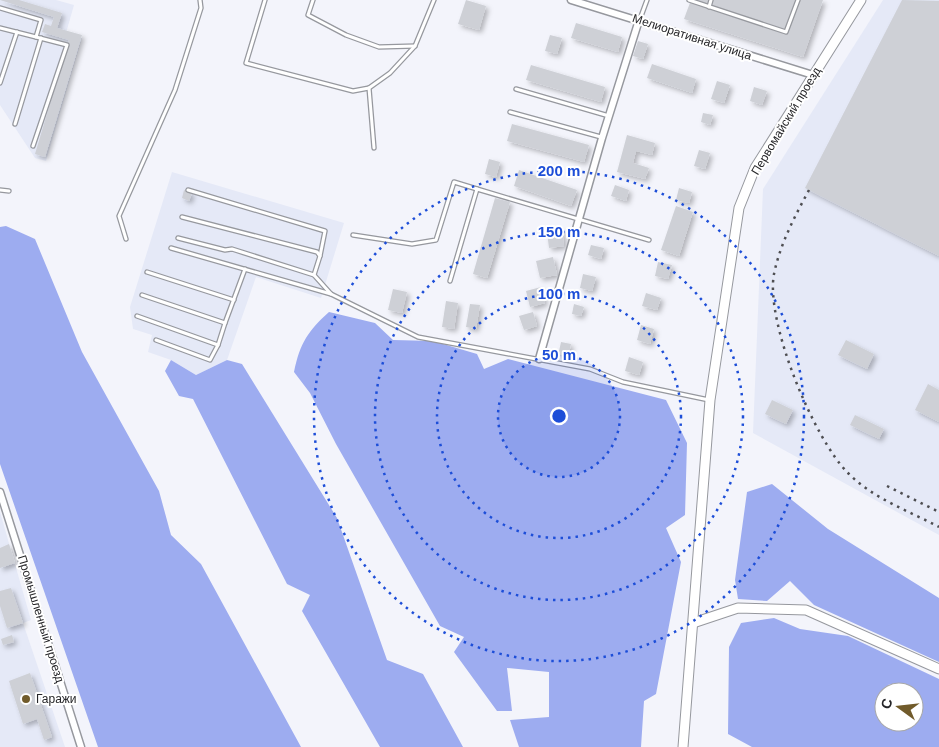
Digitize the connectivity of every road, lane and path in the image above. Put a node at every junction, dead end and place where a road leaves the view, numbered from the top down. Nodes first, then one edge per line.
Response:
1 (200, 0) edge
2 (265, 0) edge
3 (312, 0) edge
4 (434, 0) edge
5 (570, 0) edge
6 (647, 0) edge
7 (689, 0) edge
8 (712, 0) edge
9 (798, 0) edge
10 (861, 0) edge
11 (709, 7) junction
12 (0, 8) edge
13 (639, 20) junction
14 (0, 28) edge
15 (17, 32) junction
16 (36, 36) junction
17 (41, 38) junction
18 (416, 46) junction
19 (813, 76) junction
20 (0, 83) edge
21 (368, 88) junction
22 (516, 89) dead end
23 (510, 112) dead end
24 (609, 117) junction
25 (15, 124) dead end
26 (602, 138) junction
27 (34, 146) dead end
28 (374, 148) dead end
29 (477, 188) junction
30 (0, 190) edge
31 (188, 190) dead end
32 (9, 191) dead end
33 (182, 217) dead end
34 (578, 220) junction
35 (353, 235) dead end
36 (178, 238) dead end
37 (126, 239) dead end
38 (649, 240) dead end
39 (171, 248) dead end
40 (320, 256) junction
41 (244, 269) junction
42 (147, 272) dead end
43 (314, 275) junction
44 (450, 281) dead end
45 (331, 294) junction
46 (142, 295) dead end
47 (234, 300) junction
48 (137, 316) dead end
49 (225, 324) junction
50 (156, 340) dead end
51 (218, 345) junction
52 (539, 359) junction
53 (710, 400) junction
54 (0, 492) edge
55 (693, 623) junction
56 (939, 669) edge
57 (81, 747) edge
58 (683, 747) edge

1 - 37 lane
2 - 21 lane
3 - 18 lane
4 - 18 lane
5 - 13 street, Мелиоративная улица
6 - 13 lane
7 - 11 lane
8 - 11 lane
9 - 11 lane
10 - 19 main road, Первомайский проезд
12 - 16 lane
13 - 19 street, Мелиоративная улица
13 - 24 street
14 - 15 lane
15 - 16 lane
15 - 20 lane
16 - 17 lane
17 - 25 lane
17 - 27 lane
18 - 21 lane
19 - 53 main road, Первомайский проезд
21 - 28 lane
22 - 24 lane
23 - 26 lane
24 - 26 street
26 - 34 street
29 - 34 lane
29 - 35 lane
29 - 44 lane
30 - 32 lane
31 - 40 lane
33 - 40 lane
34 - 38 lane
34 - 52 street
36 - 43 lane
39 - 41 lane
40 - 43 lane
41 - 45 lane
41 - 47 lane
42 - 47 lane
43 - 45 lane
45 - 52 lane
46 - 49 lane
47 - 49 lane
48 - 51 lane
49 - 51 lane
50 - 51 lane
52 - 53 lane
53 - 55 main road, Первомайский проезд
54 - 57 street, Промышленный проезд
55 - 56 main road
55 - 58 main road, Первомайский проезд

